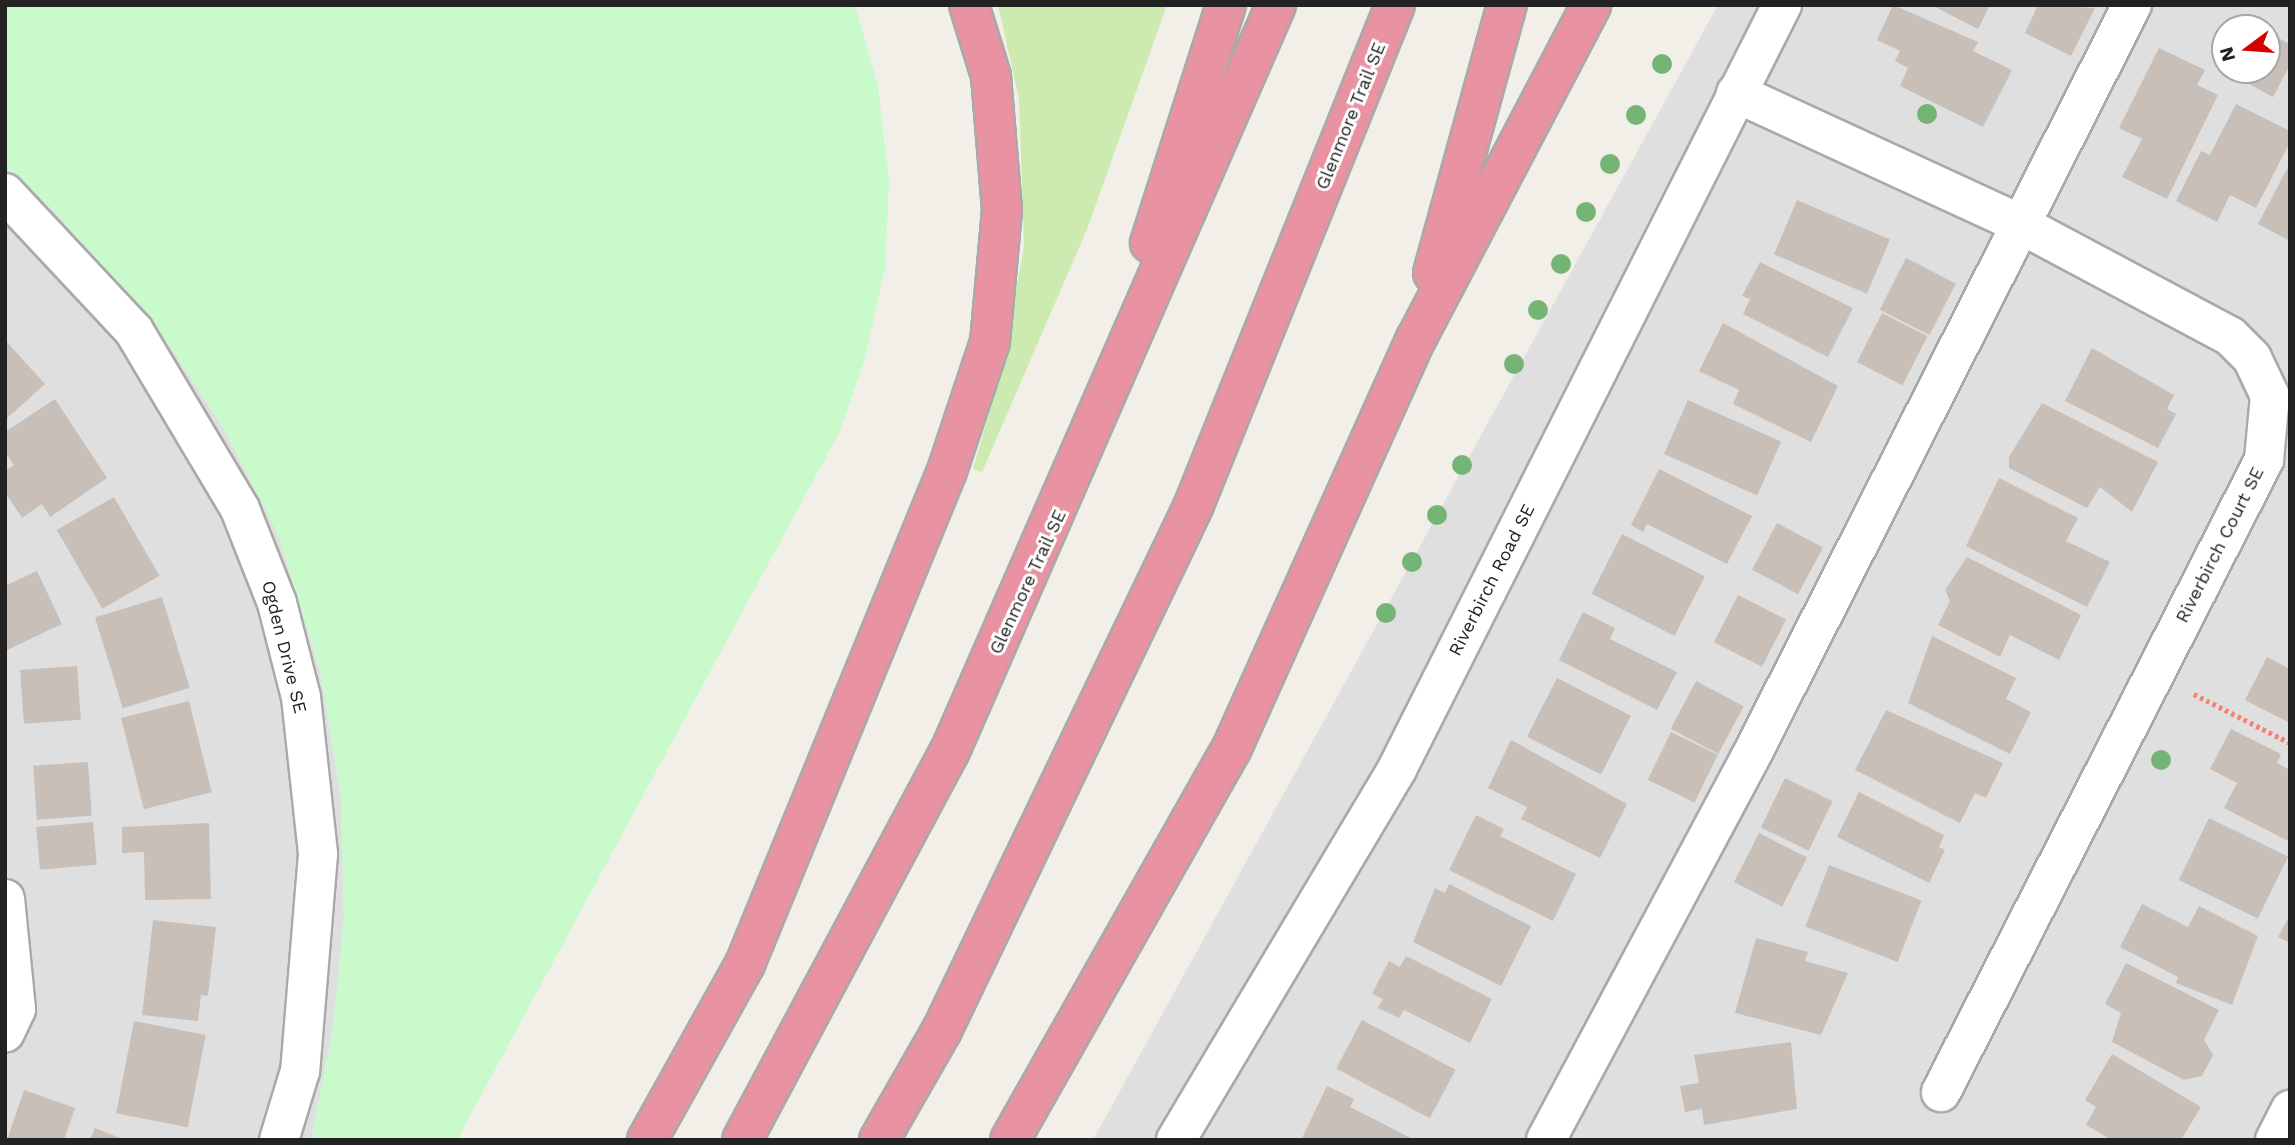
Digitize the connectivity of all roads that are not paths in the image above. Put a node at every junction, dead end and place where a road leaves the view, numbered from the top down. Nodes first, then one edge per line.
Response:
1 (969, 5) edge
2 (1226, 5) edge
3 (1276, 5) edge
4 (1395, 5) edge
5 (1507, 5) edge
6 (1591, 5) edge
7 (1782, 5) edge
8 (2132, 5) edge
9 (1736, 93) junction
10 (9, 204) edge
11 (2018, 223) junction
12 (1416, 339) junction
13 (1076, 475) junction
14 (5, 899) edge
15 (5, 1033) edge
16 (1941, 1092) dead end
17 (2290, 1110) edge
18 (1185, 1137) edge
19 (279, 1140) edge
20 (647, 1140) edge
21 (742, 1140) edge
22 (879, 1140) edge
23 (1010, 1140) edge
24 (1546, 1140) edge
25 (2275, 1140) edge

1 - 20 highway
2 - 13 highway
3 - 13 highway, Glenmore Trail SE
4 - 22 highway, Glenmore Trail SE
5 - 12 highway
6 - 12 highway
7 - 9 street, Riverbirch Road SE
8 - 11 street
9 - 11 street, Riverbirch Court SE
9 - 18 street, Riverbirch Road SE
10 - 19 street, Ogden Drive SE
11 - 16 street, Riverbirch Court SE
11 - 24 street
12 - 23 highway
13 - 21 highway, Glenmore Trail SE
14 - 15 street
17 - 25 street

